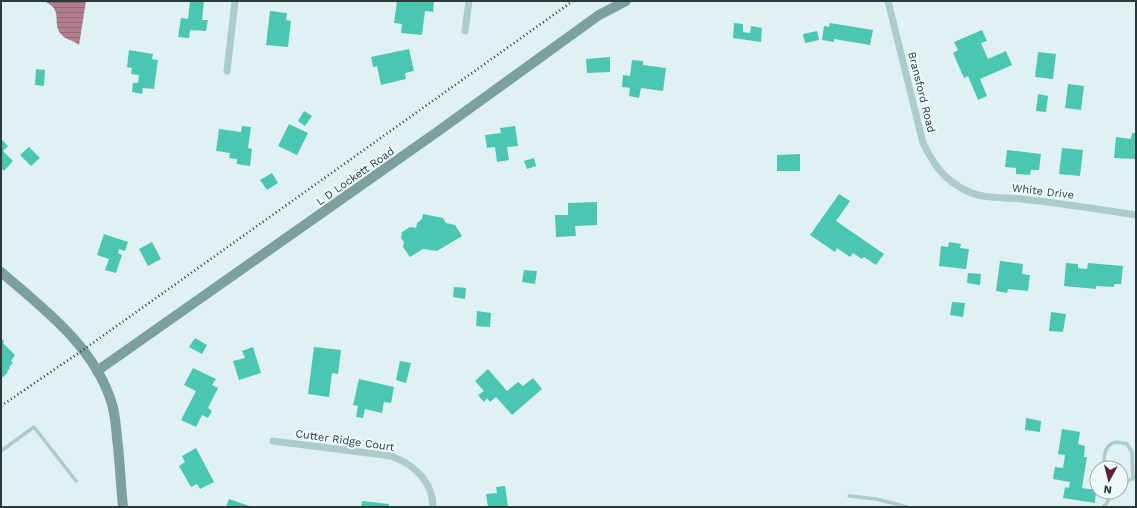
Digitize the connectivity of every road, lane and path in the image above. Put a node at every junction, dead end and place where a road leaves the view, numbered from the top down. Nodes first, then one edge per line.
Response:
1 (235, 1) edge
2 (469, 1) edge
3 (626, 1) edge
4 (888, 1) edge
5 (465, 30) dead end
6 (227, 71) dead end
7 (950, 180) joint
8 (1136, 214) edge
9 (1, 272) edge
10 (98, 371) junction
11 (273, 441) dead end
12 (1, 451) edge
13 (1104, 460) edge
14 (1134, 478) edge
15 (76, 481) dead end
16 (849, 496) dead end
17 (123, 507) edge
18 (433, 507) edge
19 (907, 507) edge

1 - 6 street
2 - 5 street
3 - 10 main road, L D Lockett Road
4 - 7 street, Bransford Road
7 - 8 street, White Drive
9 - 10 main road
10 - 17 main road
11 - 18 street, Cutter Ridge Court
12 - 15 lane
13 - 14 lane
16 - 19 lane

